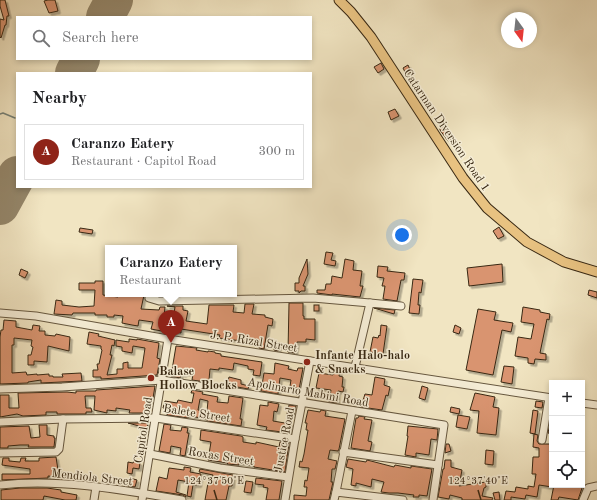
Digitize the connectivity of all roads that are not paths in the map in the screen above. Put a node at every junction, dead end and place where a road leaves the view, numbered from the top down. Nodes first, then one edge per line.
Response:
1 (339, 0) edge
2 (597, 272) edge
3 (149, 298) dead end
4 (370, 303) junction
5 (400, 306) dead end
6 (0, 313) edge
7 (168, 339) junction
8 (310, 361) junction
9 (355, 367) junction
10 (162, 380) junction
11 (0, 389) edge
12 (549, 398) edge
13 (302, 401) junction
14 (549, 403) edge
15 (585, 403) edge
16 (597, 405) edge
17 (352, 411) junction
18 (156, 418) junction
19 (63, 419) junction
20 (0, 422) edge
21 (294, 439) junction
22 (542, 440) dead end
23 (343, 452) junction
24 (0, 453) edge
25 (150, 454) junction
26 (438, 465) junction
27 (288, 477) junction
28 (0, 485) edge
29 (597, 486) edge
30 (96, 488) junction
31 (336, 492) junction
32 (143, 497) edge
33 (94, 500) edge
34 (182, 500) edge
35 (285, 500) edge
36 (334, 500) edge
37 (403, 500) edge
38 (433, 500) edge
39 (583, 500) edge

1 - 2 main road, Catarman Diversion Road 1
3 - 4 street
4 - 5 street
4 - 9 street
6 - 7 street, J. P. Rizal Street
7 - 8 street, J. P. Rizal Street
7 - 10 street, Capitol Road
8 - 9 street, J. P. Rizal Street
8 - 13 street, Justice Road
9 - 12 street, J. P. Rizal Street
10 - 11 street, Apolinario Mabini Road
10 - 13 street, Apolinario Mabini Road
10 - 18 street, Capitol Road
13 - 17 street, Apolinario Mabini Road
13 - 21 street, Justice Road
14 - 22 street
15 - 16 street
17 - 23 street
17 - 26 street, Apolinario Mabini Road
18 - 19 street, Balete Street
18 - 21 street, Balete Street
18 - 25 street, Capitol Road
19 - 20 street, Balete Street
19 - 24 street
21 - 27 street, Justice Road
23 - 26 street
23 - 31 street
25 - 27 street, Roxas Street
25 - 32 street, Capitol Road
26 - 38 street
27 - 35 street, Justice Road
28 - 30 street, Mendiola Street
29 - 39 street
30 - 32 street, Mendiola Street
30 - 33 street
31 - 36 street
31 - 37 street
32 - 34 street, Mendiola Street

